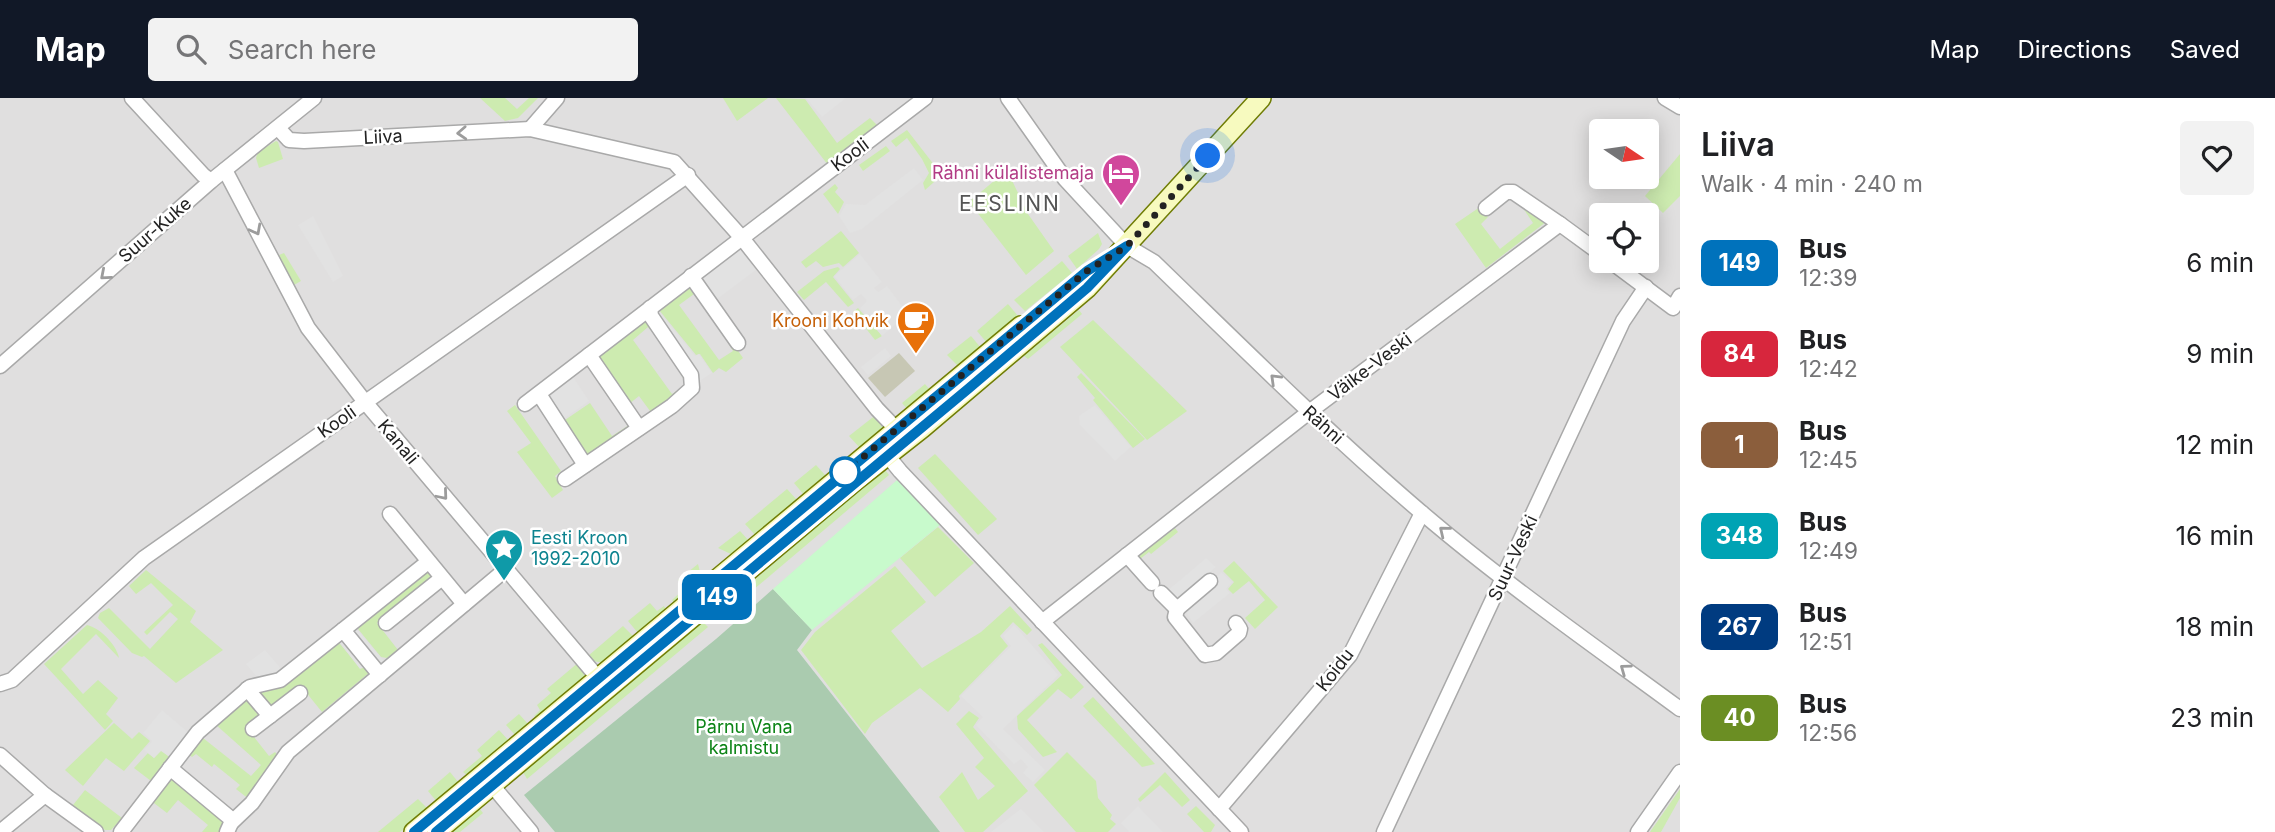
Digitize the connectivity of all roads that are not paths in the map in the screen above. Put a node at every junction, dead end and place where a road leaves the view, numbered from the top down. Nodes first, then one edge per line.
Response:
1 (132, 98) edge
2 (314, 98) edge
3 (557, 98) edge
4 (925, 98) edge
5 (1008, 98) edge
6 (1261, 98) edge
7 (1665, 98) edge
8 (1680, 107) edge
9 (278, 128) junction
10 (530, 129) junction
11 (225, 170) junction
12 (688, 175) junction
13 (211, 181) junction
14 (1486, 208) dead end
15 (1560, 224) junction
16 (742, 238) junction
17 (1589, 245) edge
18 (1127, 246) junction
19 (1627, 273) edge
20 (691, 276) junction
21 (1646, 287) junction
22 (1676, 302) edge
23 (650, 308) junction
24 (738, 343) dead end
25 (589, 355) junction
26 (0, 366) edge
27 (538, 394) junction
28 (365, 402) junction
29 (525, 404) dead end
30 (1309, 412) junction
31 (639, 428) junction
32 (893, 441) junction
33 (585, 465) junction
34 (565, 479) dead end
35 (1422, 513) junction
36 (390, 514) dead end
37 (1127, 555) junction
38 (428, 562) junction
39 (505, 570) junction
40 (442, 578) junction
41 (1503, 579) junction
42 (1210, 581) dead end
43 (464, 604) junction
44 (1177, 609) junction
45 (1042, 622) junction
46 (386, 623) dead end
47 (1236, 623) dead end
48 (343, 630) junction
49 (380, 675) junction
50 (0, 684) edge
51 (602, 684) junction
52 (247, 689) junction
53 (300, 692) dead end
54 (1680, 709) edge
55 (270, 716) junction
56 (253, 729) dead end
57 (0, 755) edge
58 (170, 768) junction
59 (1680, 772) edge
60 (488, 780) junction
61 (45, 795) junction
62 (1219, 809) junction
63 (229, 828) edge
64 (0, 832) edge
65 (96, 832) edge
66 (121, 832) edge
67 (414, 832) edge
68 (436, 832) edge
69 (531, 832) edge
70 (1241, 832) edge
71 (1384, 832) edge
72 (1638, 832) edge

1 - 13 street
2 - 9 street, Suur-Kuke
3 - 10 street
4 - 16 street, Kooli
5 - 18 street, Rähni
6 - 18 main road
7 - 8 street
10 -> 9 street, Liiva
9 - 11 street, Suur-Kuke
10 - 12 street, Liiva
11 - 13 street, Suur-Kuke
11 -> 28 street, Kanali
12 - 16 street, Liiva
12 - 28 street, Kooli
13 -> 26 street, Suur-Kuke
14 - 15 street
15 - 17 street
15 - 30 street, Väike-Veski
16 - 20 street, Kooli
16 - 32 street, Liiva
30 -> 18 street, Rähni
18 - 32 main road
19 - 21 street
20 - 23 street, Kooli
20 - 24 street
21 - 22 street
21 - 41 street, Suur-Veski
23 - 25 street, Kooli
23 - 31 street
25 - 27 street, Kooli
25 - 31 street
27 - 29 street, Kooli
27 - 33 street
28 -> 39 street, Kanali
28 - 50 street, Kooli
30 - 35 street, Rähni
30 - 37 street, Väike-Veski
31 - 33 street
32 - 45 street, Liiva
32 - 51 main road
33 - 34 street
41 -> 35 street, Rähni
35 - 62 street, Koidu
36 - 38 street
37 - 44 street
37 - 45 street, Väike-Veski
38 - 40 street
38 - 48 street
39 - 43 street
39 - 51 street, Kanali
40 - 43 street
40 - 46 street
54 -> 41 street, Rähni
41 - 71 street, Suur-Veski
42 - 44 street
43 - 49 street
44 - 47 street
45 - 62 street, Liiva
48 - 49 street
48 - 52 street
49 - 63 street
51 - 60 main road
52 - 55 street
52 - 58 street
53 - 55 street
55 - 56 street
57 - 61 street
58 - 63 street
58 - 66 street
59 - 72 street
60 - 67 main road
60 - 68 main road
60 - 69 street
61 - 64 street
61 - 65 street
62 - 70 street, Liiva

